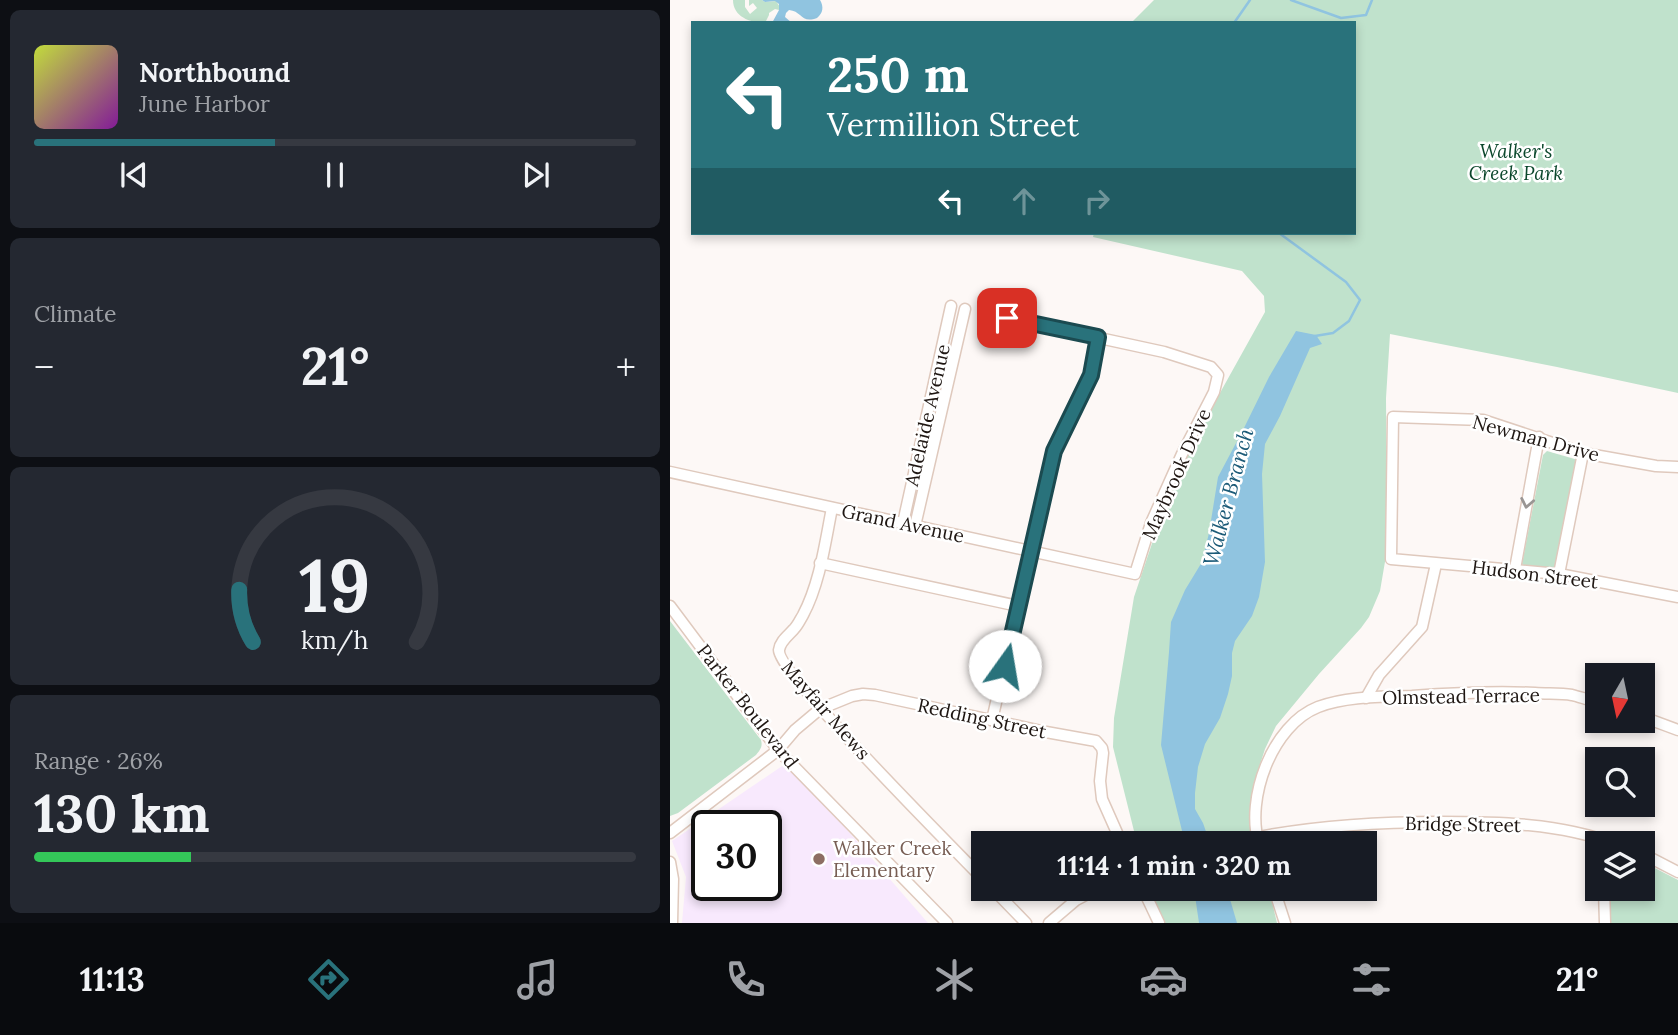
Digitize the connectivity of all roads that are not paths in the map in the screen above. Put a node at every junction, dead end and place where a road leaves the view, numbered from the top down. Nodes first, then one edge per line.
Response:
1 (951, 306) dead end
2 (965, 309) dead end
3 (1007, 318) dead end
4 (1098, 337) junction
5 (1539, 437) junction
6 (1583, 453) junction
7 (1678, 467) edge
8 (670, 472) edge
9 (833, 508) junction
10 (903, 523) junction
11 (915, 526) junction
12 (1030, 551) junction
13 (1392, 559) joint
14 (820, 563) junction
15 (1436, 564) junction
16 (1515, 569) junction
17 (1135, 574) joint
18 (1559, 574) junction
19 (1678, 597) edge
20 (670, 606) edge
21 (1018, 606) junction
22 (1366, 698) junction
23 (1585, 699) edge
24 (820, 709) junction
25 (992, 720) junction
26 (1655, 721) edge
27 (1678, 730) edge
28 (778, 750) junction
29 (1116, 831) edge
30 (1257, 831) edge
31 (1324, 831) edge
32 (670, 833) edge
33 (1585, 837) edge
34 (1655, 860) edge
35 (670, 862) edge
36 (971, 866) edge
37 (1678, 872) edge
38 (1005, 901) edge
39 (1076, 901) edge
40 (1149, 901) edge
41 (1278, 901) edge
42 (1604, 901) edge
43 (672, 923) edge
44 (947, 923) edge
45 (1026, 923) edge
46 (1049, 923) edge
47 (1159, 923) edge
48 (1285, 923) edge
49 (1605, 923) edge

1 - 10 street, Adelaide Avenue
2 - 11 street, Adelaide Avenue
3 - 4 street
4 - 12 street
4 - 17 street, Maybrook Drive
5 - 6 street, Newman Drive
5 - 13 street, Newman Drive
5 -> 16 street
6 - 7 street, Newman Drive
6 - 18 street
8 - 9 street, Grand Avenue
9 - 10 street, Grand Avenue
9 - 14 street, Mayfair Mews
10 - 11 street, Grand Avenue
11 - 12 street, Grand Avenue
12 - 17 street, Grand Avenue
12 - 21 street
13 - 15 street, Hudson Street
14 - 21 street
14 - 24 street, Mayfair Mews
15 - 16 street, Hudson Street
15 - 22 street
16 - 18 street, Hudson Street
18 - 19 street, Hudson Street
20 - 28 street, Parker Boulevard
21 - 25 street
22 - 23 street, Olmstead Terrace
22 - 30 street, Olmstead Terrace
24 - 25 street, Redding Street
24 - 28 street, Redding Street
24 - 36 street, Mayfair Mews
25 - 29 street, Redding Street
26 - 27 street
28 - 32 street, Redding Street
28 - 44 street, Parker Boulevard
31 - 33 street, Bridge Street
34 - 37 street
35 - 43 street
38 - 45 street
39 - 46 street
40 - 47 street
41 - 48 street
42 - 49 street

